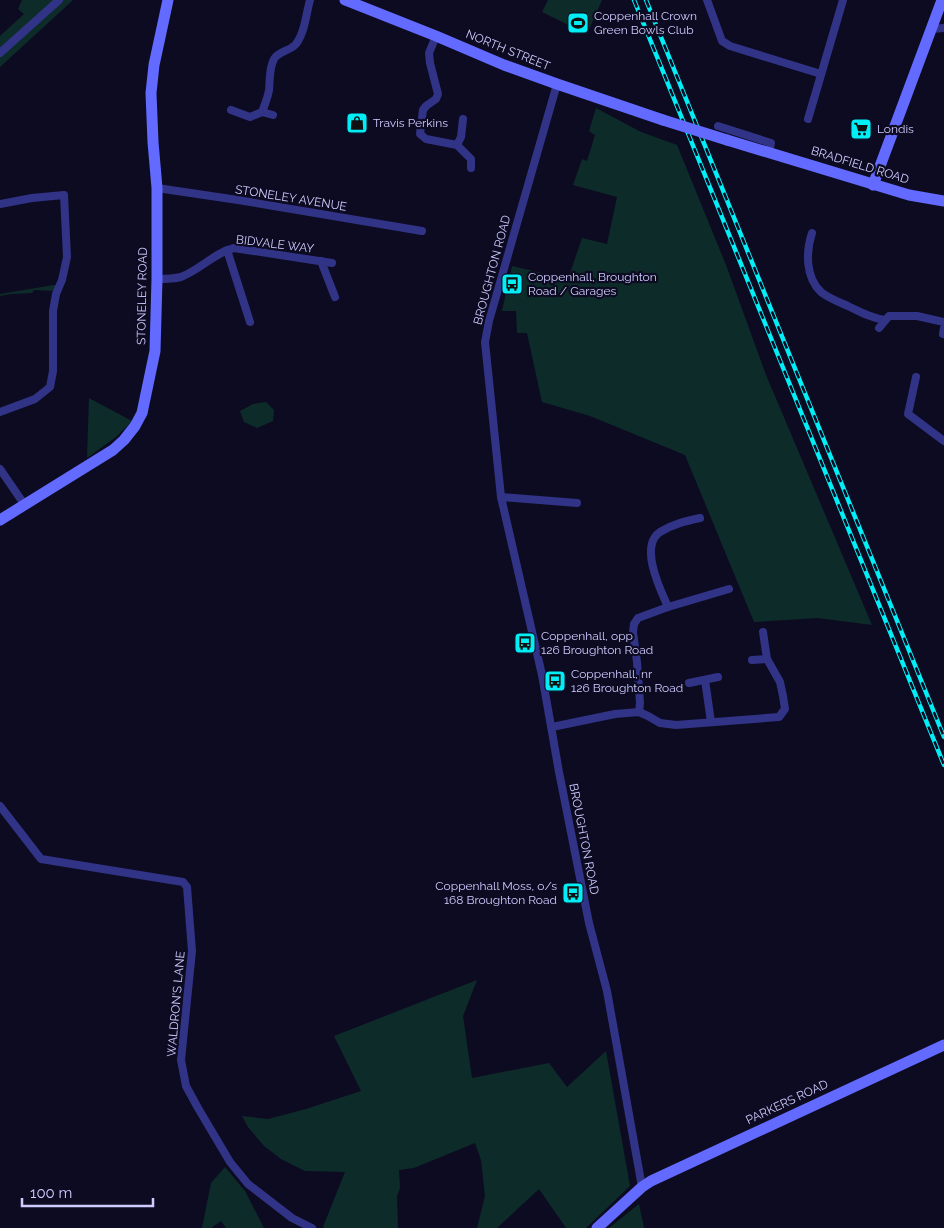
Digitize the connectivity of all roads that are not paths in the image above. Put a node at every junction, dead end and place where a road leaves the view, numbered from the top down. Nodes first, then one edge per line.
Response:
1 (60, 0) edge
2 (168, 0) edge
3 (310, 0) edge
4 (345, 0) edge
5 (707, 0) edge
6 (844, 0) edge
7 (942, 0) edge
8 (944, 28) edge
9 (932, 29) junction
10 (436, 36) junction
11 (0, 53) edge
12 (821, 74) junction
13 (556, 84) junction
14 (231, 110) dead end
15 (262, 112) junction
16 (273, 115) dead end
17 (463, 119) dead end
18 (808, 119) dead end
19 (663, 120) joint
20 (718, 126) dead end
21 (457, 145) junction
22 (769, 152) junction
23 (471, 168) dead end
24 (873, 185) junction
25 (157, 188) junction
26 (944, 201) edge
27 (0, 204) edge
28 (422, 230) dead end
29 (812, 233) dead end
30 (227, 250) junction
31 (321, 261) junction
32 (332, 263) dead end
33 (157, 279) junction
34 (335, 297) dead end
35 (885, 320) junction
36 (250, 322) dead end
37 (944, 322) edge
38 (879, 328) dead end
39 (916, 377) dead end
40 (0, 412) edge
41 (944, 441) edge
42 (0, 469) edge
43 (502, 497) junction
44 (577, 503) dead end
45 (24, 504) junction
46 (700, 518) dead end
47 (0, 520) edge
48 (729, 589) dead end
49 (668, 607) junction
50 (763, 632) dead end
51 (767, 659) junction
52 (752, 660) dead end
53 (718, 677) dead end
54 (705, 680) junction
55 (689, 684) dead end
56 (639, 712) junction
57 (711, 722) junction
58 (552, 727) junction
59 (0, 806) edge
60 (944, 1045) edge
61 (642, 1187) junction
62 (312, 1228) edge
63 (597, 1228) edge

1 - 11 street
2 - 25 street, STONELEY ROAD
3 - 15 street
4 - 10 street, NORTH STREET
5 - 12 street
6 - 12 street
7 - 9 street
8 - 9 street
9 - 24 street
10 - 13 street, NORTH STREET
10 - 21 street
12 - 18 street
13 - 19 street, NORTH STREET
13 - 43 street, BROUGHTON ROAD
14 - 15 street
15 - 16 street
17 - 21 street
19 - 22 street, BRADFIELD ROAD, bridge
20 - 22 street, BRADFIELD ROAD
21 - 23 street
22 - 24 street, BRADFIELD ROAD
24 - 26 street, BRADFIELD ROAD
25 - 28 street, STONELEY AVENUE
25 - 33 street, STONELEY ROAD
27 - 40 street
29 - 35 street
30 - 31 street, BIDVALE WAY
30 - 33 street, BIDVALE WAY
30 - 36 street, BIDVALE WAY
31 - 32 street, BIDVALE WAY
31 - 34 street, BIDVALE WAY
33 - 45 street, STONELEY ROAD
35 - 37 street
35 - 38 street
39 - 41 street
42 - 45 street
43 - 44 street
43 - 58 street, BROUGHTON ROAD
45 - 47 street, STONELEY ROAD
46 - 49 street
48 - 49 street
49 - 56 street
50 - 51 street
51 - 52 street
51 - 57 street
53 - 54 street
54 - 55 street
54 - 57 street
56 - 57 street
56 - 58 street
58 - 61 street, BROUGHTON ROAD
59 - 62 street, WALDRON'S LANE
60 - 61 street, PARKERS ROAD
61 - 63 street, PARKERS ROAD

